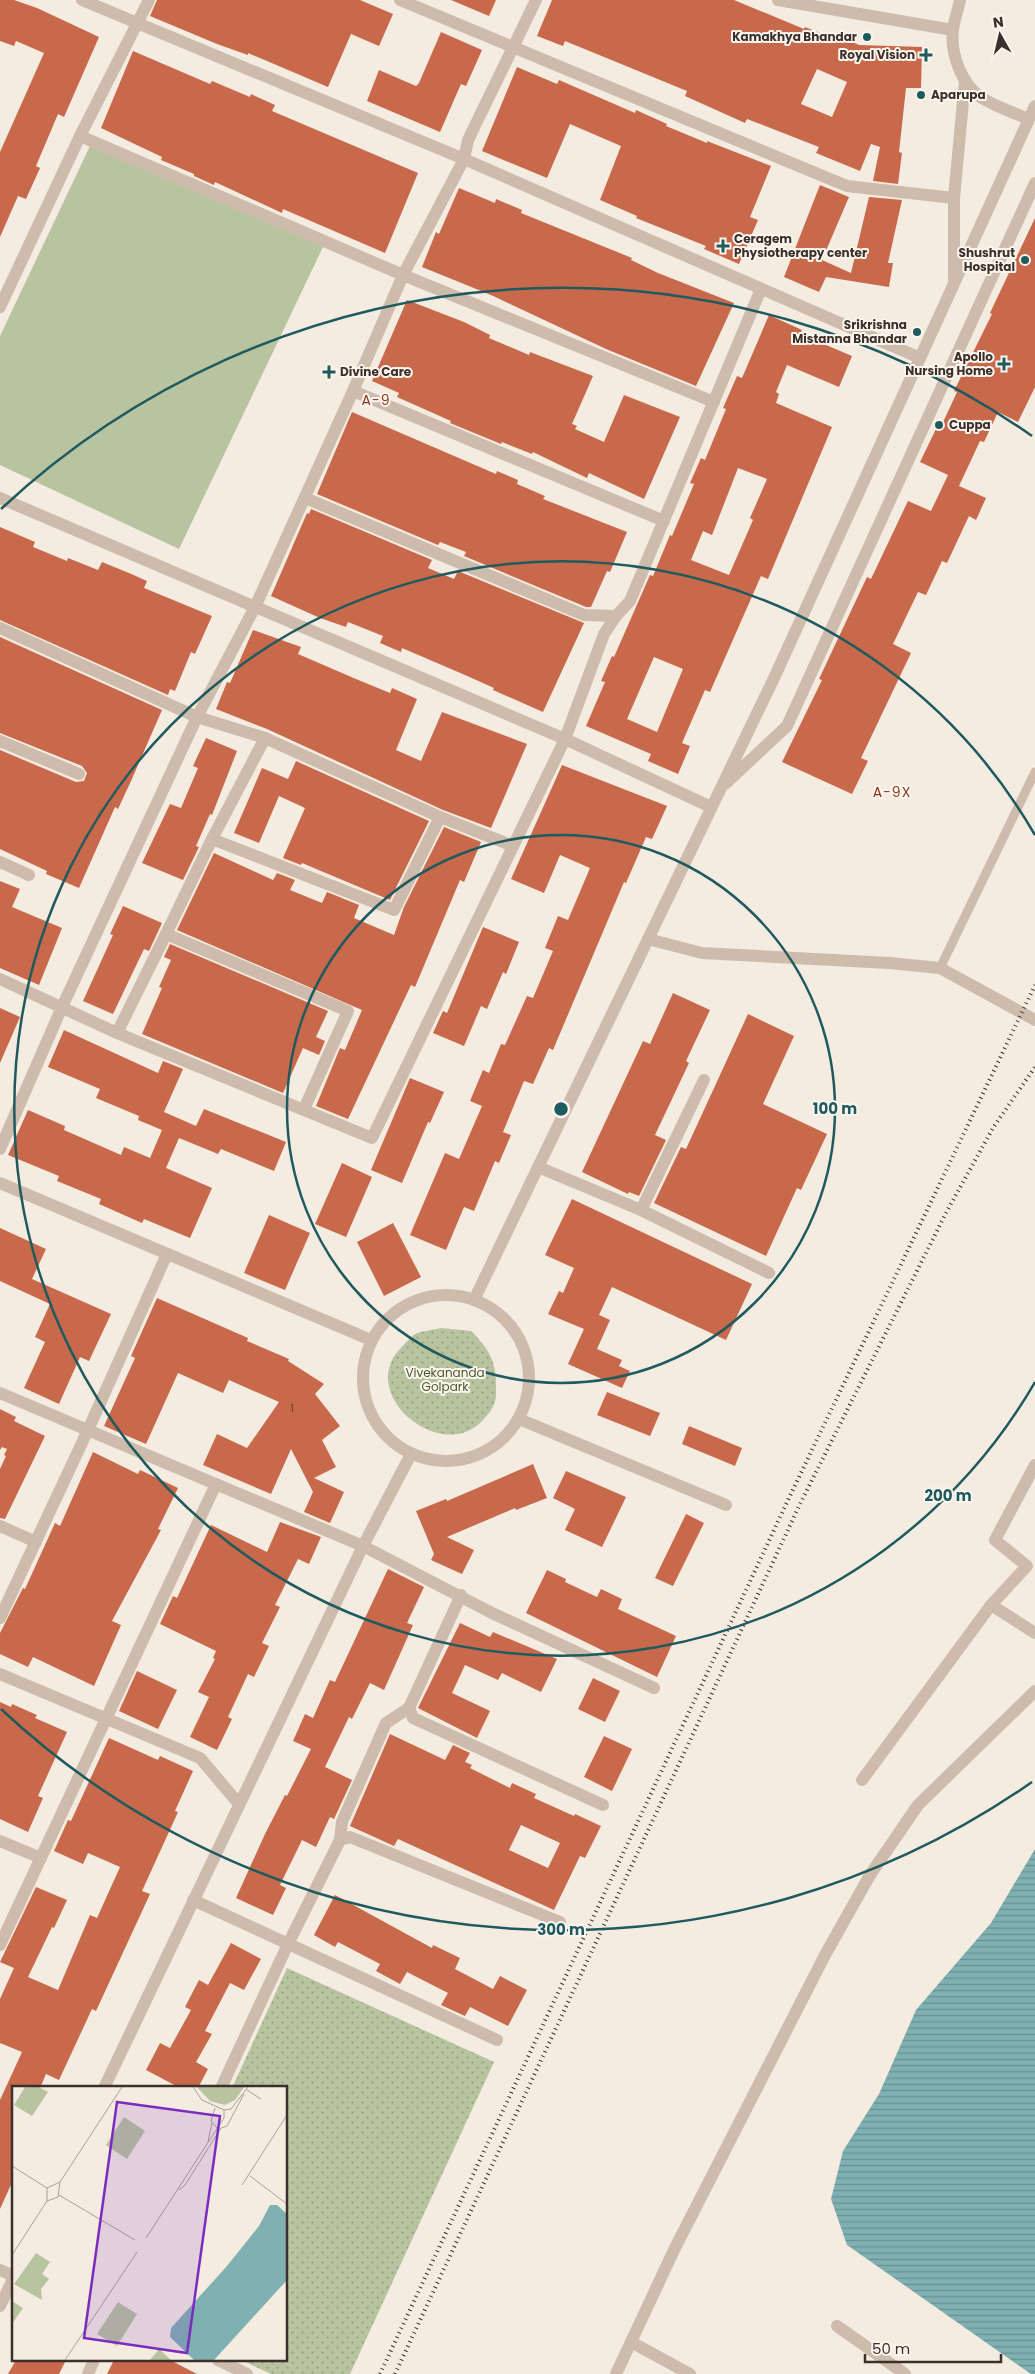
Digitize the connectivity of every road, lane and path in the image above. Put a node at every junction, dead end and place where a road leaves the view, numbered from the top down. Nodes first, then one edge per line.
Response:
1 (82, 0) edge
2 (149, 0) edge
3 (400, 0) edge
4 (536, 0) edge
5 (778, 0) edge
6 (960, 0) edge
7 (818, 4) edge
8 (138, 24) junction
9 (953, 30) junction
10 (512, 48) junction
11 (965, 80) junction
12 (1035, 106) edge
13 (1028, 119) junction
14 (80, 136) junction
15 (464, 159) junction
16 (1035, 183) edge
17 (954, 198) junction
18 (403, 275) junction
19 (954, 284) junction
20 (761, 289) junction
21 (0, 307) edge
22 (920, 358) junction
23 (353, 392) junction
24 (714, 402) junction
25 (0, 498) edge
26 (304, 498) junction
27 (664, 521) junction
28 (255, 607) junction
29 (616, 616) junction
30 (0, 628) edge
31 (197, 717) junction
32 (265, 738) junction
33 (565, 739) junction
34 (0, 741) edge
35 (1035, 772) edge
36 (79, 774) dead end
37 (720, 788) junction
38 (711, 807) junction
39 (440, 816) junction
40 (212, 838) junction
41 (513, 846) junction
42 (0, 862) edge
43 (29, 875) dead end
44 (166, 934) junction
45 (648, 939) junction
46 (940, 968) junction
47 (0, 979) edge
48 (62, 1007) junction
49 (1035, 1020) edge
50 (117, 1033) junction
51 (704, 1080) dead end
52 (304, 1109) junction
53 (0, 1148) edge
54 (538, 1167) junction
55 (0, 1183) edge
56 (641, 1210) junction
57 (168, 1254) junction
58 (769, 1273) dead end
59 (474, 1300) junction
60 (371, 1340) junction
61 (0, 1393) edge
62 (519, 1419) junction
63 (88, 1430) junction
64 (410, 1454) junction
65 (1035, 1464) edge
66 (216, 1484) junction
67 (726, 1505) dead end
68 (0, 1526) edge
69 (36, 1542) junction
70 (363, 1546) junction
71 (461, 1595) junction
72 (991, 1605) junction
73 (0, 1618) edge
74 (1035, 1634) edge
75 (0, 1674) edge
76 (654, 1688) dead end
77 (1035, 1691) edge
78 (409, 1708) junction
79 (107, 1718) junction
80 (862, 1780) dead end
81 (240, 1804) junction
82 (603, 1805) dead end
83 (340, 1840) junction
84 (0, 1841) edge
85 (41, 1858) junction
86 (194, 1900) junction
87 (560, 1922) dead end
88 (288, 1944) junction
89 (0, 1945) edge
90 (496, 2040) dead end
91 (105, 2086) edge
92 (222, 2086) edge
93 (0, 2270) edge
94 (12, 2275) edge
95 (12, 2280) edge
96 (0, 2306) edge
97 (837, 2326) dead end
98 (631, 2342) junction
99 (93, 2362) edge
100 (222, 2362) edge
101 (88, 2374) edge
102 (247, 2374) edge
103 (616, 2374) edge
104 (690, 2374) edge
105 (905, 2374) edge

1 - 8 street
2 - 8 street
3 - 10 street
4 - 10 street
5 - 7 street
6 - 9 street
7 - 9 street
8 - 14 street
8 - 15 street
9 - 11 street
10 - 15 street
10 - 17 street
11 - 13 street
11 - 17 street
12 - 13 street
13 - 19 street
14 - 18 street
14 - 21 street
15 - 18 street
15 - 20 street
16 - 37 street
17 - 19 street
18 - 23 street
18 - 24 street
19 - 22 street
20 - 22 street
20 - 24 street
22 - 37 street
23 - 26 street
23 - 27 street
24 - 27 street
25 - 28 street
26 - 28 street
26 - 29 street
27 - 29 street
28 - 31 street
28 - 33 street
29 - 33 street
30 - 31 street
31 - 32 street
31 - 48 street
32 - 39 street
32 - 40 street
33 - 38 street
33 - 41 street
34 - 36 street
35 - 46 lane
37 - 38 street
38 - 45 street
39 - 40 street
39 - 41 street
40 - 44 street
41 - 52 street
42 - 43 street
44 - 50 street
44 - 52 street
45 - 46 street
45 - 54 street
46 - 49 street
47 - 48 street
48 - 50 street
48 - 53 street
50 - 52 street
51 - 56 street
54 - 56 street
54 - 59 street
55 - 57 street
56 - 58 street
57 - 60 street
57 - 63 street
59 - 60 street
59 - 62 street
60 - 64 street
61 - 63 street
62 - 64 street
62 - 67 street
63 - 66 street
63 - 69 street
64 - 70 street
65 - 72 street
66 - 70 street
66 - 79 street
68 - 69 street
69 - 73 street
70 - 71 street
70 - 81 street
71 - 76 street
71 - 78 street
72 - 74 street
72 - 80 street
75 - 79 street
77 - 98 street
78 - 82 street
78 - 83 street
79 - 81 street
79 - 85 street
81 - 86 street
83 - 87 street
83 - 88 street
84 - 85 street
85 - 89 street
86 - 88 street
86 - 91 street
88 - 90 street
88 - 92 street
93 - 94 street
95 - 96 street
97 - 105 street
98 - 103 street
98 - 104 street
99 - 101 street
100 - 102 street

